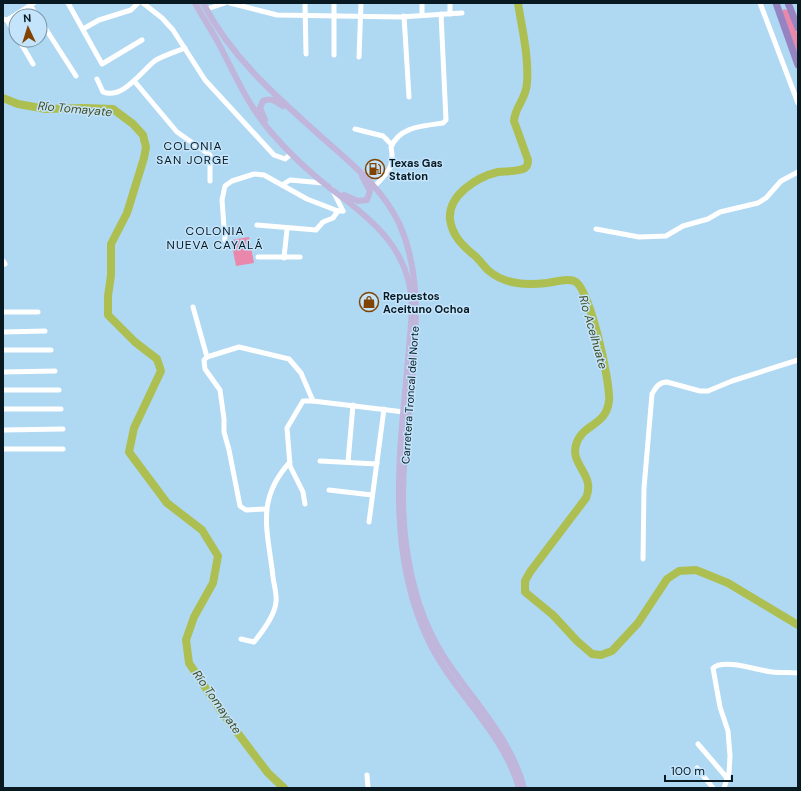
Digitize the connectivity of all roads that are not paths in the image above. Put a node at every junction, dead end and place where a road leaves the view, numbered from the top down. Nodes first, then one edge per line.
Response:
1 (68, 3) edge
2 (138, 3) edge
3 (143, 3) edge
4 (195, 3) edge
5 (203, 3) edge
6 (225, 3) edge
7 (230, 3) edge
8 (305, 3) edge
9 (334, 3) edge
10 (361, 3) edge
11 (422, 3) edge
12 (450, 3) edge
13 (760, 3) edge
14 (776, 3) edge
15 (33, 4) edge
16 (789, 5) edge
17 (206, 9) junction
18 (780, 12) junction
19 (462, 13) dead end
20 (442, 14) junction
21 (450, 14) junction
22 (305, 15) junction
23 (334, 15) junction
24 (422, 15) junction
25 (361, 16) junction
26 (404, 16) junction
27 (5, 20) edge
28 (798, 28) edge
29 (83, 29) junction
30 (48, 32) edge
31 (142, 40) dead end
32 (23, 48) edge
33 (185, 48) junction
34 (306, 54) dead end
35 (334, 55) dead end
36 (359, 57) dead end
37 (33, 64) dead end
38 (798, 65) edge
39 (76, 76) dead end
40 (97, 79) dead end
41 (135, 82) junction
42 (409, 97) dead end
43 (798, 103) edge
44 (298, 115) junction
45 (355, 129) dead end
46 (270, 130) junction
47 (392, 145) junction
48 (291, 154) junction
49 (306, 168) junction
50 (357, 168) junction
51 (798, 172) edge
52 (210, 180) dead end
53 (303, 180) junction
54 (325, 183) junction
55 (282, 185) junction
56 (375, 186) junction
57 (334, 191) junction
58 (338, 211) junction
59 (257, 225) dead end
60 (287, 229) junction
61 (596, 229) dead end
62 (225, 240) dead end
63 (258, 257) dead end
64 (300, 257) dead end
65 (284, 258) junction
66 (193, 308) dead end
67 (3, 312) edge
68 (38, 312) dead end
69 (45, 331) dead end
70 (3, 332) edge
71 (3, 350) edge
72 (51, 350) dead end
73 (207, 357) junction
74 (798, 360) edge
75 (55, 371) dead end
76 (3, 372) edge
77 (3, 390) edge
78 (59, 390) dead end
79 (313, 401) junction
80 (353, 405) junction
81 (61, 409) dead end
82 (384, 409) junction
83 (3, 410) edge
84 (404, 412) junction
85 (63, 429) dead end
86 (3, 430) edge
87 (3, 449) edge
88 (63, 450) dead end
89 (320, 461) dead end
90 (290, 462) junction
91 (348, 462) junction
92 (377, 464) junction
93 (329, 490) dead end
94 (372, 495) junction
95 (305, 504) dead end
96 (266, 509) junction
97 (369, 522) dead end
98 (643, 559) dead end
99 (241, 639) dead end
100 (798, 673) edge
101 (698, 744) dead end
102 (697, 768) dead end
103 (367, 775) dead end
104 (728, 778) junction
105 (368, 788) edge
106 (518, 788) edge
107 (524, 788) edge
108 (714, 788) edge
109 (724, 788) edge

1 - 29 street
2 - 29 street
3 - 33 street
4 - 46 main road, Carretera Troncal del Norte
5 - 17 main road, Carretera Troncal del Norte
6 - 17 street
7 - 22 street
8 - 22 street
9 - 23 street
10 - 25 street
11 - 24 street
12 - 21 street
13 - 43 street
14 - 18 highway
15 - 27 street
16 - 18 highway
16 - 28 highway
17 - 44 main road, Carretera Troncal del Norte
18 - 38 highway
19 - 21 street
20 - 21 street
20 - 24 street
20 - 47 street
22 - 23 street
22 - 34 street
23 - 25 street
23 - 35 street
24 - 26 street
25 - 26 street
25 - 36 street
26 - 42 street
29 - 31 street
30 - 39 street
32 - 37 street
33 - 41 street
33 - 48 street
40 - 41 street
41 - 52 street
44 - 46 main road
44 - 50 main road, Carretera Troncal del Norte
45 - 47 street
46 - 48 main road, Carretera Troncal del Norte
47 - 56 street
48 - 49 main road, Carretera Troncal del Norte
49 - 53 street
49 - 54 main road, Carretera Troncal del Norte
50 - 56 main road, Carretera Troncal del Norte
50 - 57 main road
51 - 61 street
53 - 54 street
53 - 55 street
54 - 57 main road, Carretera Troncal del Norte
55 - 58 street
55 - 62 street
56 - 107 main road, Carretera Troncal del Norte
57 - 58 street
57 - 84 main road, Carretera Troncal del Norte
58 - 60 street
59 - 60 street
60 - 65 street
63 - 65 street
64 - 65 street
66 - 73 street
67 - 68 street
69 - 70 street
71 - 72 street
73 - 79 street
73 - 96 street
74 - 98 street
75 - 76 street
77 - 78 street
79 - 80 street
79 - 90 street
80 - 82 street
80 - 91 street
81 - 83 street
82 - 84 street
82 - 92 street
84 - 106 main road, Carretera Troncal del Norte
85 - 86 street
87 - 88 street
89 - 91 street
90 - 95 street
90 - 96 street
91 - 92 street
92 - 94 street
93 - 94 street
94 - 97 street
96 - 99 street
100 - 104 street
101 - 104 street
102 - 108 street
103 - 105 street
104 - 109 street

